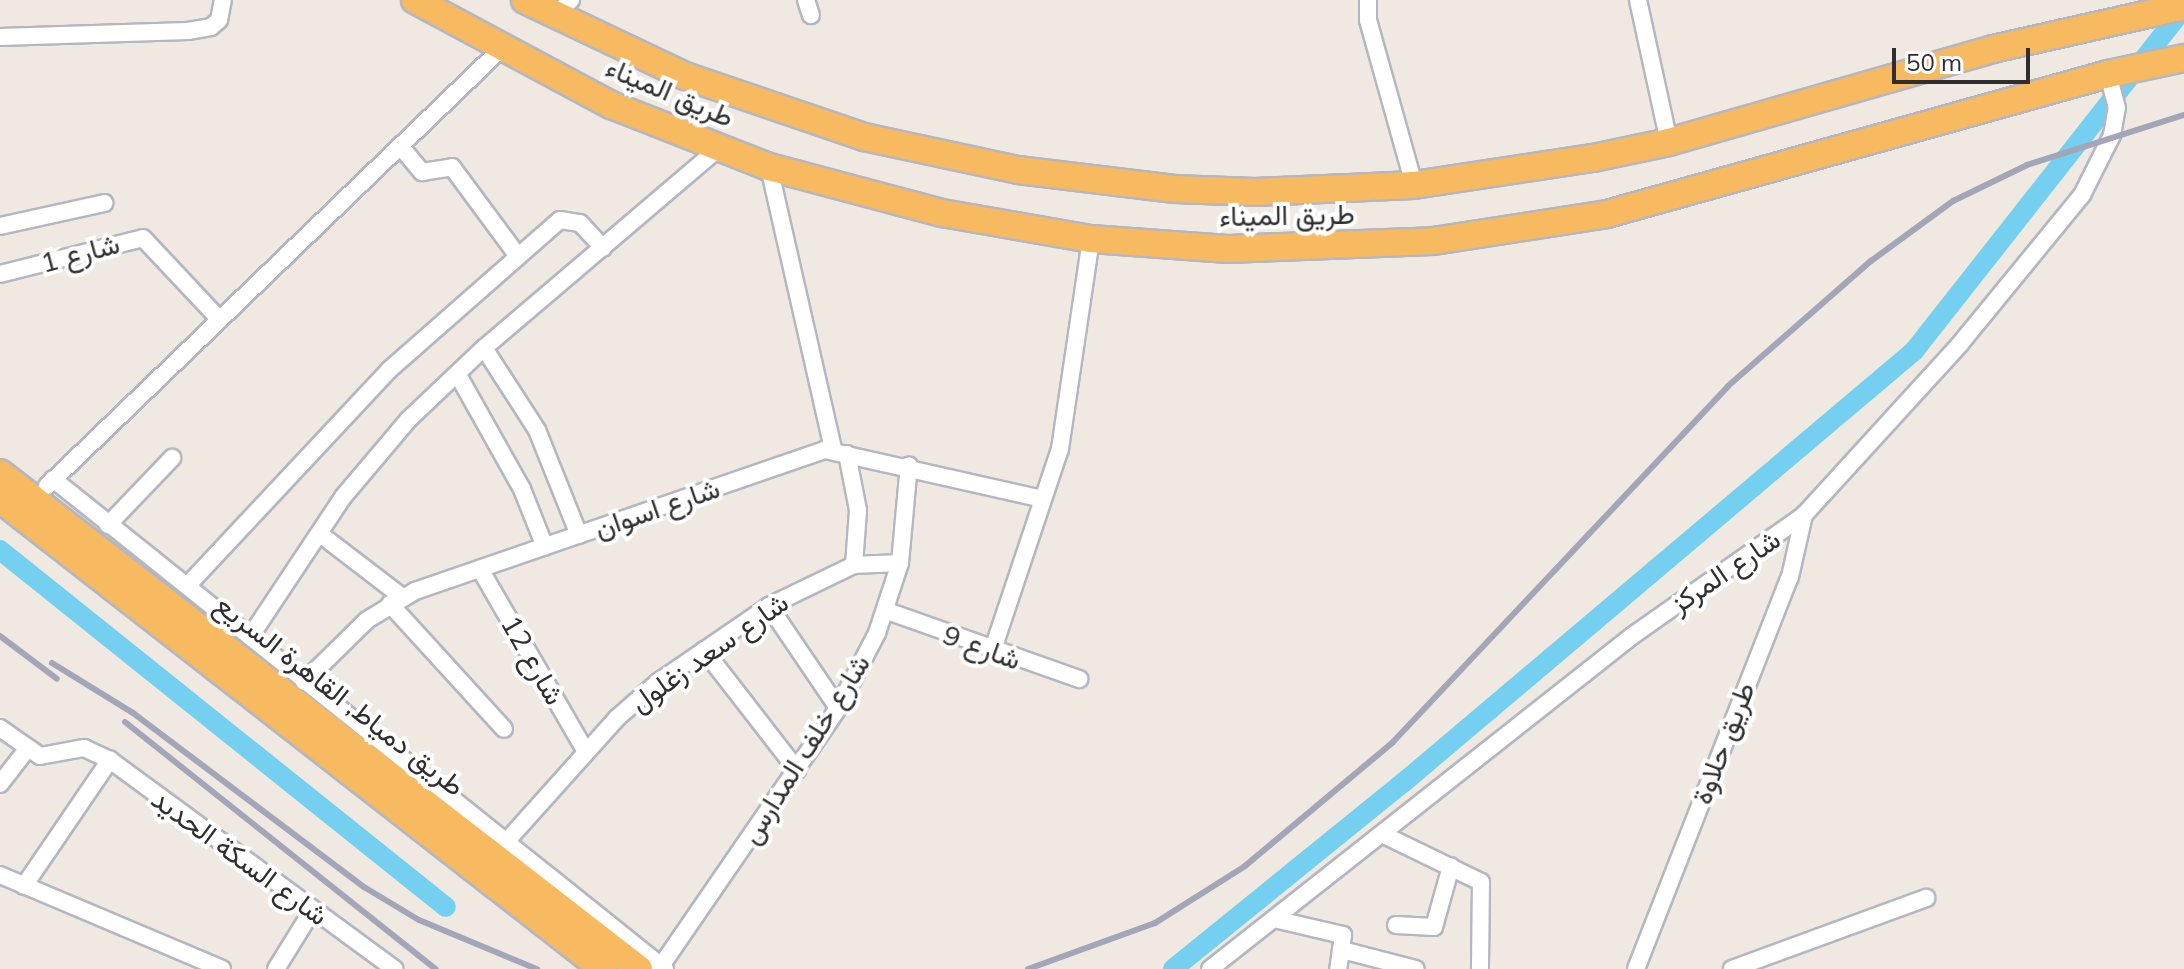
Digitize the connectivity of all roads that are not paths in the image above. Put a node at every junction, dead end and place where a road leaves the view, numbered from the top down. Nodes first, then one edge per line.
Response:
1 (223, 0) edge
2 (415, 0) edge
3 (525, 0) edge
4 (1368, 0) edge
5 (1638, 0) edge
6 (563, 8) edge
7 (2172, 8) edge
8 (0, 37) edge
9 (501, 49) junction
10 (2180, 59) edge
11 (2108, 74) junction
12 (1669, 142) junction
13 (401, 147) junction
14 (718, 149) junction
15 (769, 167) junction
16 (1414, 185) junction
17 (105, 203) dead end
18 (0, 226) edge
19 (1091, 239) junction
20 (603, 248) junction
21 (517, 255) junction
22 (0, 274) edge
23 (220, 320) junction
24 (484, 348) junction
25 (458, 375) junction
26 (840, 452) junction
27 (172, 458) dead end
28 (909, 465) junction
29 (0, 473) edge
30 (53, 479) junction
31 (0, 499) edge
32 (1042, 499) junction
33 (35, 501) junction
34 (1804, 515) junction
35 (108, 525) junction
36 (320, 534) junction
37 (579, 535) junction
38 (545, 547) junction
39 (900, 563) junction
40 (854, 565) junction
41 (480, 569) junction
42 (187, 586) junction
43 (396, 600) junction
44 (769, 606) junction
45 (887, 611) junction
46 (250, 637) junction
47 (704, 650) junction
48 (992, 652) junction
49 (1079, 679) dead end
50 (304, 682) junction
51 (838, 708) junction
52 (0, 728) edge
53 (504, 729) dead end
54 (28, 748) junction
55 (586, 752) junction
56 (110, 760) junction
57 (797, 770) junction
58 (0, 784) edge
59 (1382, 834) junction
60 (505, 866) junction
61 (1451, 866) junction
62 (0, 875) edge
63 (24, 886) junction
64 (1926, 898) dead end
65 (312, 911) junction
66 (1274, 919) junction
67 (1396, 925) dead end
68 (1342, 950) junction
69 (184, 961) edge
70 (655, 968) edge
71 (222, 969) edge
72 (276, 969) edge
73 (395, 969) edge
74 (603, 969) edge
75 (1210, 969) edge
76 (1338, 969) edge
77 (1416, 969) edge
78 (1480, 969) edge
79 (1636, 969) edge
80 (1732, 969) edge

1 - 8 street
2 - 9 highway, طريق الميناء
3 - 6 highway, طريق الميناء
4 - 16 street
5 - 12 street
6 - 16 highway, طريق الميناء
7 - 12 highway, طريق الميناء
9 - 13 street
9 - 14 highway, طريق الميناء
10 - 11 highway, طريق الميناء
11 - 19 highway, طريق الميناء
11 - 34 street, شارع المركز
12 - 16 highway, طريق الميناء
13 - 21 street
13 - 23 street
14 - 15 highway, طريق الميناء
14 - 20 street
15 - 19 highway, طريق الميناء
15 - 26 street
17 - 18 street
19 - 32 street
20 - 21 street
20 - 24 street
21 - 42 street
22 - 23 street, شارع 1
23 - 30 street
24 - 25 street
24 - 37 street
25 - 36 street
25 - 38 street
26 - 28 street, شارع اسوان
26 - 37 street, شارع اسوان
26 - 40 street
27 - 35 street
28 - 32 street, شارع اسوان
28 - 39 street, شارع خلف المدارس
29 - 33 highway, طريق دمياط, القاهرة السريع
30 - 33 street
30 - 35 street
31 - 60 highway, طريق دمياط, القاهرة السريع
32 - 48 street
33 - 60 highway, طريق دمياط, القاهرة السريع
34 - 59 street, شارع المركز
34 - 79 street, طريق حلاوة
35 - 42 street
36 - 43 street
36 - 46 street
37 - 38 street, شارع اسوان
38 - 41 street, شارع اسوان
39 - 40 street
39 - 45 street, شارع خلف المدارس
40 - 44 street, شارع سعد زغلول
41 - 43 street, شارع اسوان
41 - 55 street, شارع 12
42 - 46 street
43 - 50 street, شارع اسوان
43 - 53 street
44 - 47 street, شارع سعد زغلول
44 - 51 street
45 - 48 street, شارع 9
45 - 51 street, شارع خلف المدارس
46 - 50 street
47 - 55 street, شارع سعد زغلول
47 - 57 street
48 - 49 street, شارع 9
50 - 60 street
51 - 57 street, شارع خلف المدارس
52 - 54 street
54 - 56 street, شارع السكة الحديد
54 - 58 street
55 - 60 street, شارع سعد زغلول
56 - 63 street
56 - 65 street, شارع السكة الحديد
57 - 70 street, شارع خلف المدارس
59 - 61 street
59 - 66 street, شارع المركز
60 - 70 highway, طريق دمياط, القاهرة السريع
60 - 74 highway, طريق دمياط, القاهرة السريع
61 - 67 street
61 - 78 street
62 - 63 street
63 - 69 street
64 - 80 street
65 - 72 street
65 - 73 street, شارع السكة الحديد
66 - 68 street
66 - 75 street, شارع المركز
68 - 76 street
68 - 77 street
69 - 71 street

